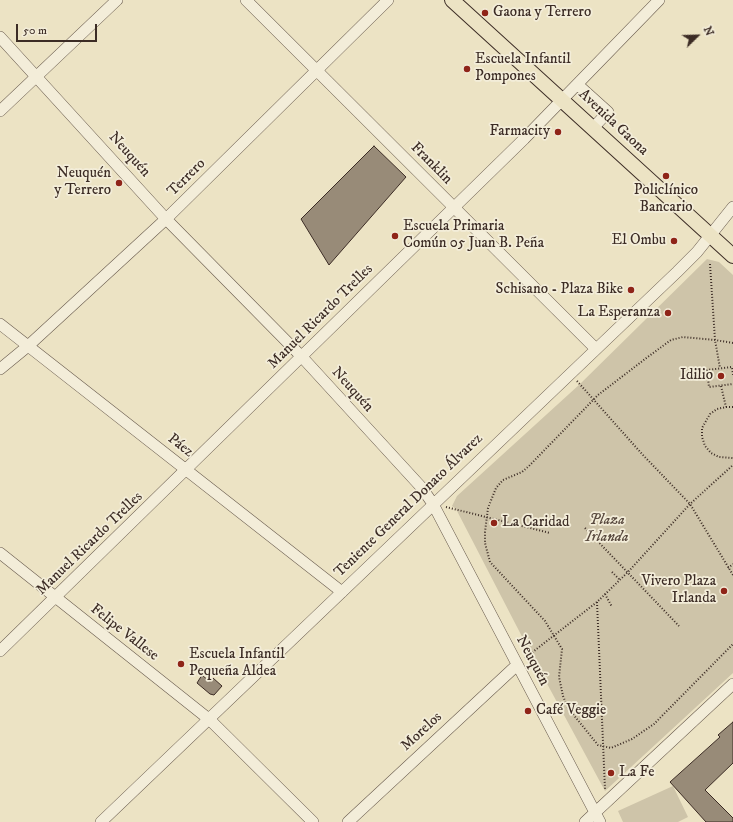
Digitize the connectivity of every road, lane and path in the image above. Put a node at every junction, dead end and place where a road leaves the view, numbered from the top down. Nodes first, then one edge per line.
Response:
1 (117, 0) edge
2 (246, 0) edge
3 (388, 0) edge
4 (452, 0) edge
5 (659, 0) edge
6 (0, 37) edge
7 (316, 70) junction
8 (37, 76) junction
9 (578, 85) junction
10 (564, 100) junction
11 (0, 111) edge
12 (594, 128) junction
13 (453, 207) junction
14 (733, 207) edge
15 (166, 219) junction
16 (709, 235) junction
17 (733, 256) edge
18 (710, 264) dead end
19 (0, 324) edge
20 (715, 340) junction
21 (733, 343) edge
22 (28, 346) junction
23 (595, 348) junction
24 (302, 357) junction
25 (720, 368) junction
26 (0, 369) edge
27 (569, 373) junction
28 (733, 375) edge
29 (733, 384) edge
30 (721, 386) junction
31 (594, 400) junction
32 (726, 407) junction
33 (733, 407) edge
34 (733, 458) edge
35 (733, 465) edge
36 (187, 471) junction
37 (433, 504) junction
38 (690, 504) junction
39 (487, 517) junction
40 (585, 528) dead end
41 (550, 534) dead end
42 (0, 553) edge
43 (733, 564) edge
44 (728, 568) junction
45 (612, 572) dead end
46 (628, 572) junction
47 (733, 575) edge
48 (620, 580) junction
49 (342, 592) junction
50 (605, 594) junction
51 (56, 598) junction
52 (597, 602) junction
53 (612, 608) dead end
54 (679, 626) dead end
55 (554, 637) junction
56 (733, 644) edge
57 (0, 651) edge
58 (517, 664) junction
59 (733, 684) edge
60 (210, 720) junction
61 (603, 747) junction
62 (606, 802) junction
63 (597, 817) edge
64 (101, 822) edge
65 (313, 822) edge
66 (348, 822) edge
67 (584, 822) edge

1 - 8 street
2 - 7 street, Franklin
3 - 7 street, Terrero
4 - 10 main road, Avenida Gaona
5 - 9 street, Manuel Ricardo Trelles
6 - 8 street, Neuquén
7 - 13 street, Franklin
7 - 15 street, Terrero
8 - 11 street
8 - 15 street, Neuquén
9 - 10 street, Manuel Ricardo Trelles
9 - 12 street
10 - 12 main road, Avenida Gaona
10 - 13 street, Manuel Ricardo Trelles
12 - 16 main road, Avenida Gaona
13 - 23 street, Franklin
13 - 24 street, Manuel Ricardo Trelles
14 - 16 street, Teniente General Donato Álvarez
15 - 22 street, Terrero
15 - 24 street, Neuquén
16 - 17 main road, Avenida Gaona
16 - 23 street, Teniente General Donato Álvarez
18 - 20 path
19 - 22 street, Páez
20 - 21 path
20 - 25 path
20 - 31 path
22 - 26 street, Terrero
22 - 36 street, Páez
23 - 27 street, Teniente General Donato Álvarez
24 - 36 street, Manuel Ricardo Trelles
24 - 37 street, Neuquén
25 - 28 path
25 - 30 path
27 - 31 path
27 - 37 street, Teniente General Donato Álvarez
29 - 30 path
30 - 32 path
31 - 38 path
31 - 39 path
32 - 33 path
32 - 34 path
35 - 38 path
36 - 49 street, Páez
36 - 51 street, Manuel Ricardo Trelles
37 - 39 path
37 - 49 street, Teniente General Donato Álvarez
37 - 58 street, Neuquén
38 - 44 path
38 - 46 path
39 - 41 path
39 - 55 path
40 - 46 path
42 - 51 street, Felipe Vallese
43 - 44 path
44 - 47 path
45 - 48 path
46 - 48 path
46 - 54 path
48 - 50 path
49 - 60 street, Teniente General Donato Álvarez
50 - 52 path
50 - 53 path
51 - 57 street, Manuel Ricardo Trelles
51 - 60 street, Felipe Vallese
52 - 55 path
52 - 61 path
55 - 58 path
55 - 61 path
56 - 61 path
58 - 63 street, Neuquén
58 - 66 street, Morelos
59 - 62 street
60 - 64 street, Teniente General Donato Álvarez
60 - 65 street, Felipe Vallese
61 - 62 path
62 - 63 street
63 - 67 street

